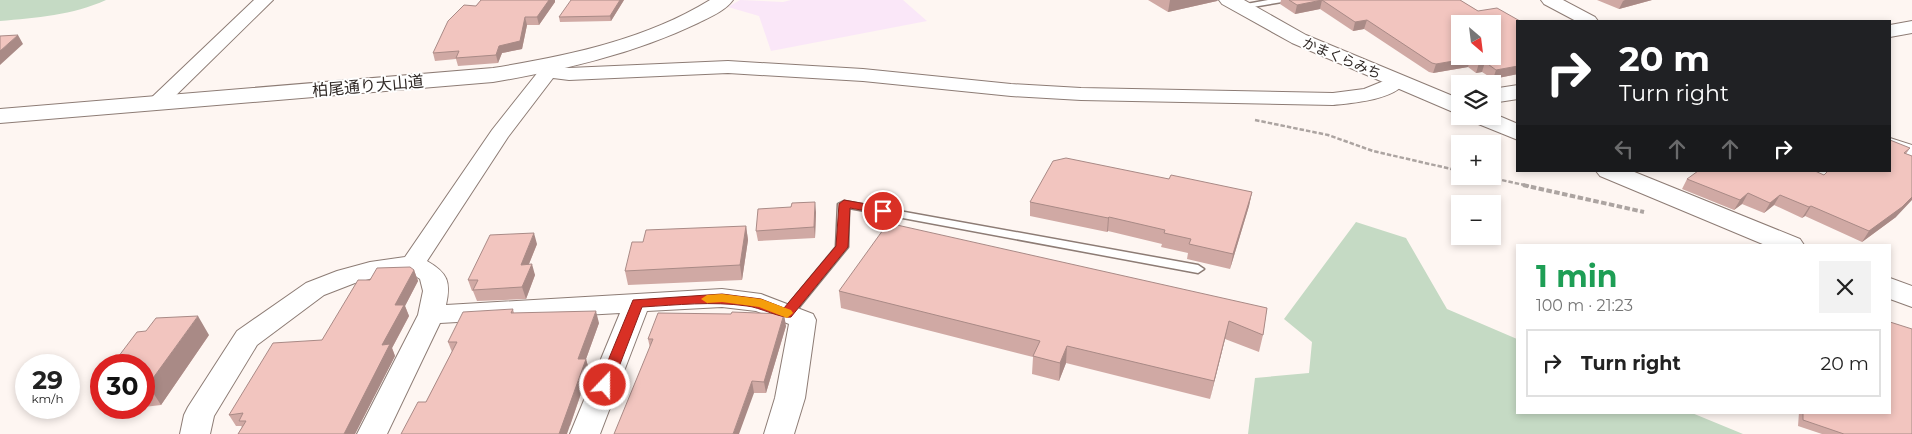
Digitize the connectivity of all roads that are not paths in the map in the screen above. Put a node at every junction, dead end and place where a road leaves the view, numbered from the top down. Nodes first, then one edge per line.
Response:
1 (264, 0) edge
2 (723, 0) edge
3 (1282, 0) edge
4 (1550, 0) edge
5 (1235, 4) edge
6 (1587, 20) edge
7 (1912, 27) edge
8 (1891, 31) edge
9 (545, 70) junction
10 (1396, 82) junction
11 (1516, 92) edge
12 (1501, 95) edge
13 (1451, 103) edge
14 (157, 104) junction
15 (0, 116) edge
16 (1500, 125) edge
17 (1516, 132) edge
18 (1891, 144) edge
19 (1912, 152) edge
20 (1612, 172) edge
21 (1788, 244) edge
22 (413, 264) junction
23 (1198, 269) dead end
24 (1891, 288) edge
25 (1912, 297) edge
26 (637, 303) junction
27 (786, 314) junction
28 (431, 315) junction
29 (196, 434) edge
30 (372, 434) edge
31 (585, 434) edge
32 (780, 434) edge

1 - 14 street
2 - 9 street, 柏尾通り大山道
3 - 5 lane
4 - 6 street
5 - 10 street, かまくらみち
7 - 8 street
9 - 10 street
9 - 14 street, 柏尾通り大山道
9 - 22 street
10 - 13 street, かまくらみち
11 - 12 street
14 - 15 street, 柏尾通り大山道
16 - 17 street
18 - 19 street
20 - 21 street
22 - 28 street
22 - 29 street
23 - 27 lane
24 - 25 street
26 - 27 street
26 - 28 street
26 - 31 street
27 - 32 street
28 - 30 street

